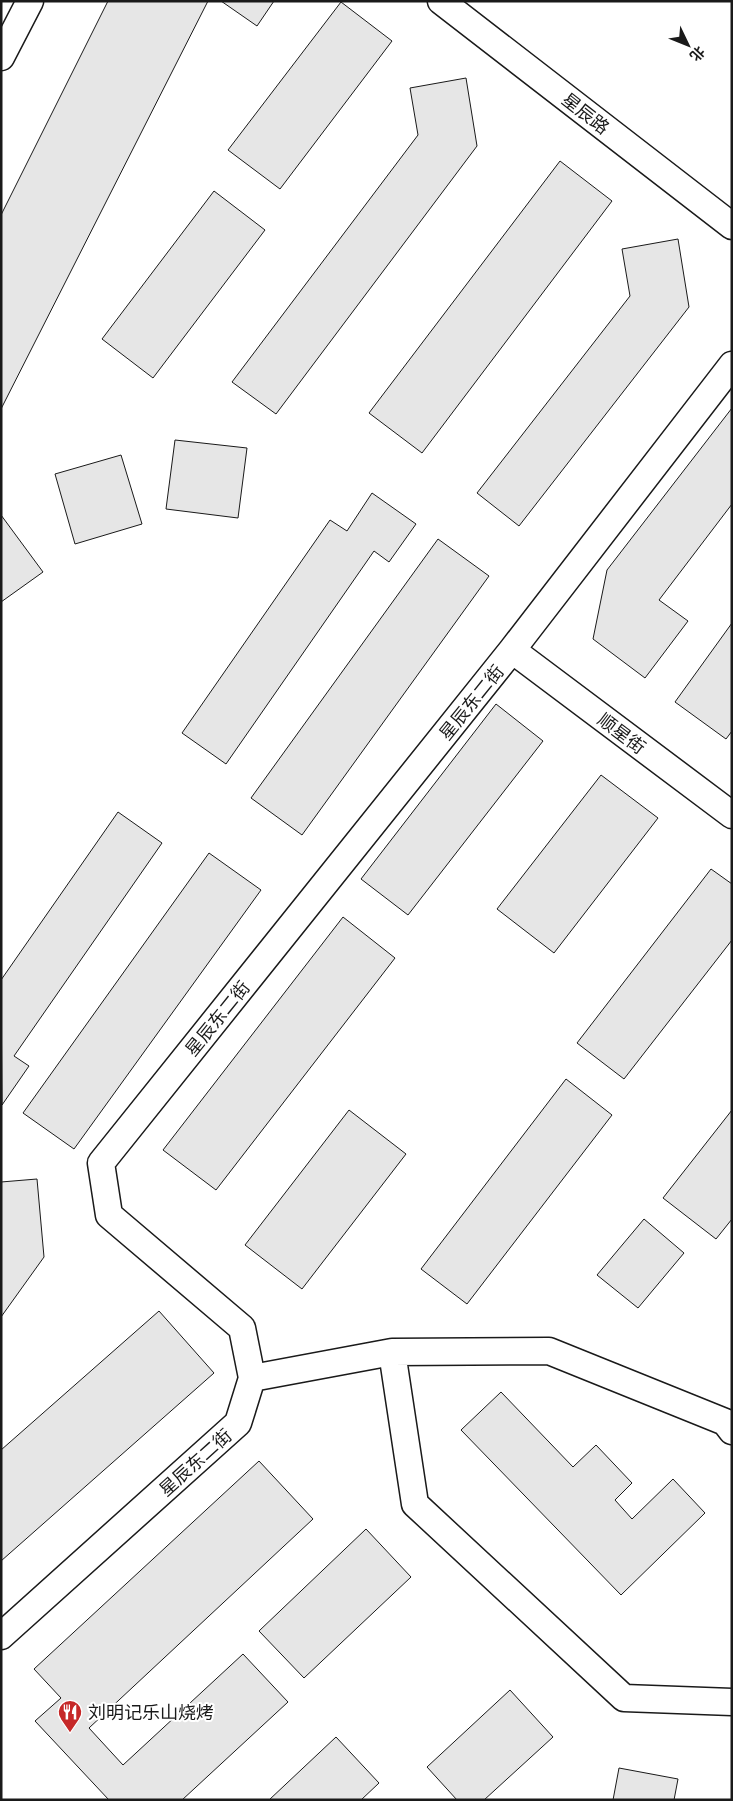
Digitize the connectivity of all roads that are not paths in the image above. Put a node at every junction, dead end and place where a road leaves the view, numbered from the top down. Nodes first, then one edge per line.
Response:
1 (30, 1) edge
2 (441, 1) edge
3 (1, 57) edge
4 (732, 226) edge
5 (732, 366) edge
6 (512, 650) junction
7 (732, 815) edge
8 (392, 1352) junction
9 (252, 1378) junction
10 (732, 1431) edge
11 (1, 1636) edge
12 (732, 1702) edge

1 - 3 street
2 - 4 street, 星辰路
5 - 6 street, 星辰东二街
6 - 7 street, 顺星街
6 - 9 street, 星辰东二街
8 - 9 street
8 - 10 street
8 - 12 street
9 - 11 street, 星辰东二街

